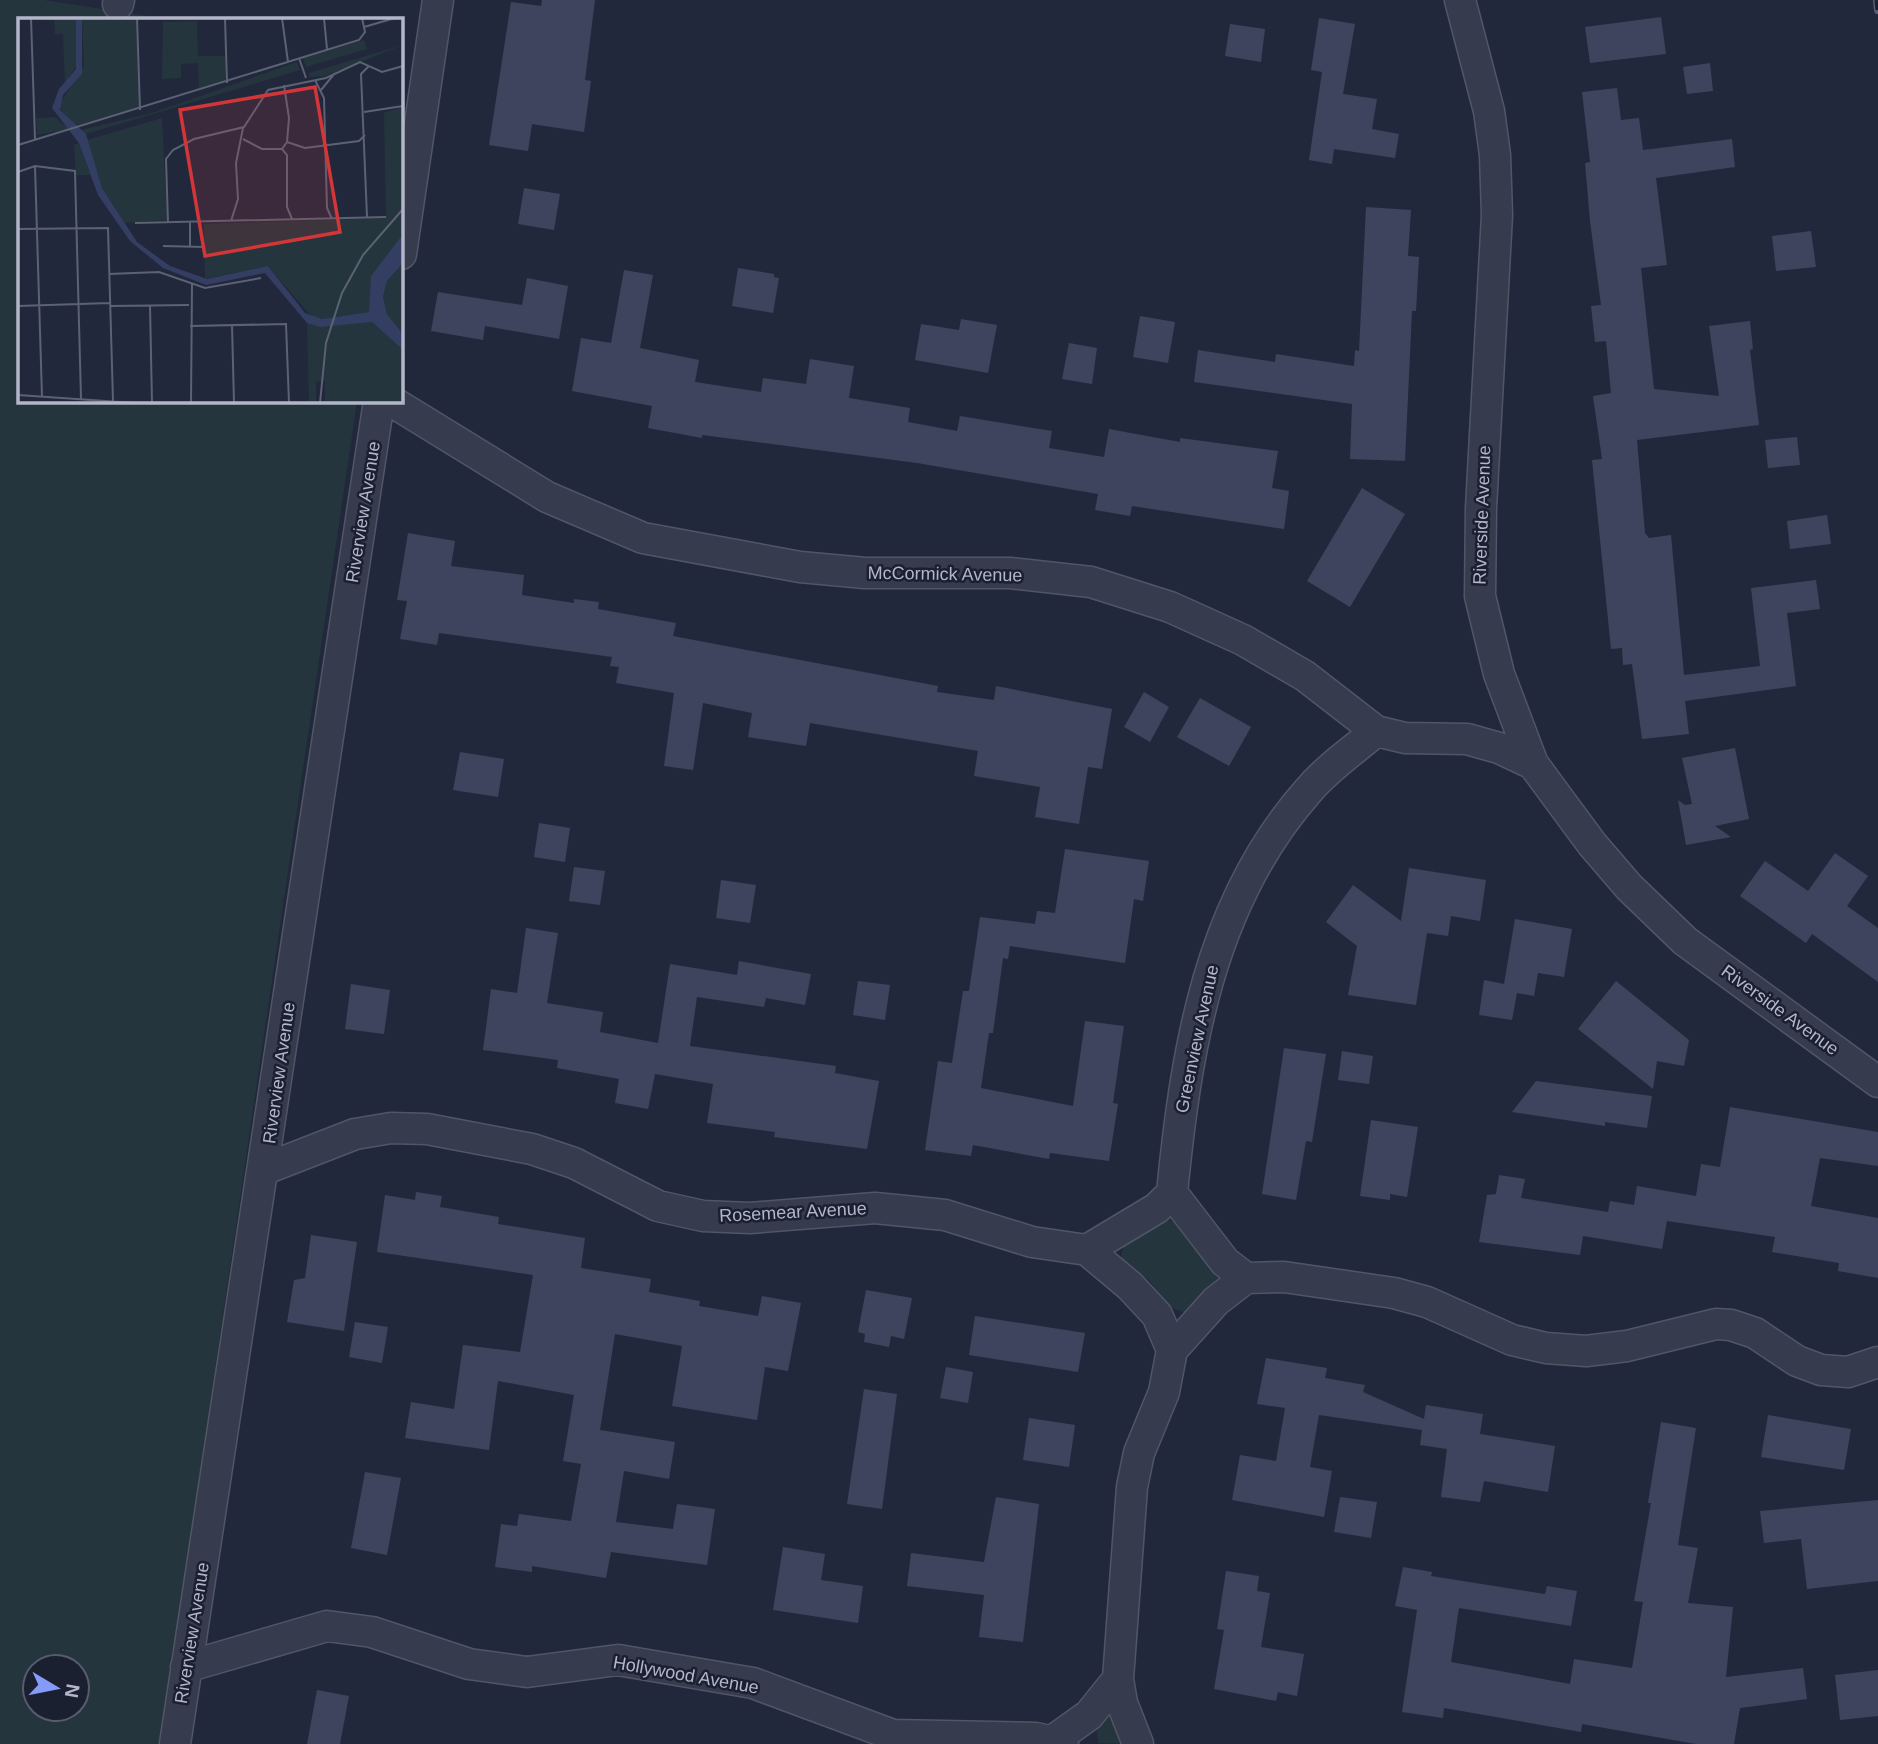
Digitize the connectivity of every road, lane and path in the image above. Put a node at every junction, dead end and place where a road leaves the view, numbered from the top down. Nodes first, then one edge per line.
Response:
1 (438, 0) edge
2 (1460, 0) edge
3 (402, 247) edge
4 (379, 402) edge
5 (393, 402) edge
6 (1376, 731) junction
7 (1533, 764) junction
8 (1878, 1082) edge
9 (265, 1169) junction
10 (1172, 1193) junction
11 (1087, 1250) junction
12 (1246, 1278) junction
13 (1172, 1350) junction
14 (1878, 1362) edge
15 (186, 1667) junction
16 (1118, 1679) junction
17 (1058, 1742) edge
18 (175, 1744) edge
19 (1138, 1744) edge

1 - 3 street
2 - 7 street, Riverside Avenue
4 - 9 street, Riverview Avenue
5 - 6 street, McCormick Avenue
6 - 7 street, McCormick Avenue
6 - 10 street, Greenview Avenue
7 - 8 street, Riverside Avenue
9 - 11 street, Rosemear Avenue
9 - 15 street, Riverview Avenue
10 - 11 street
10 - 12 street
11 - 13 street
12 - 13 street
12 - 14 street
13 - 16 street
15 - 17 street, Hollywood Avenue
15 - 18 street, Riverview Avenue
16 - 17 street
16 - 19 street

